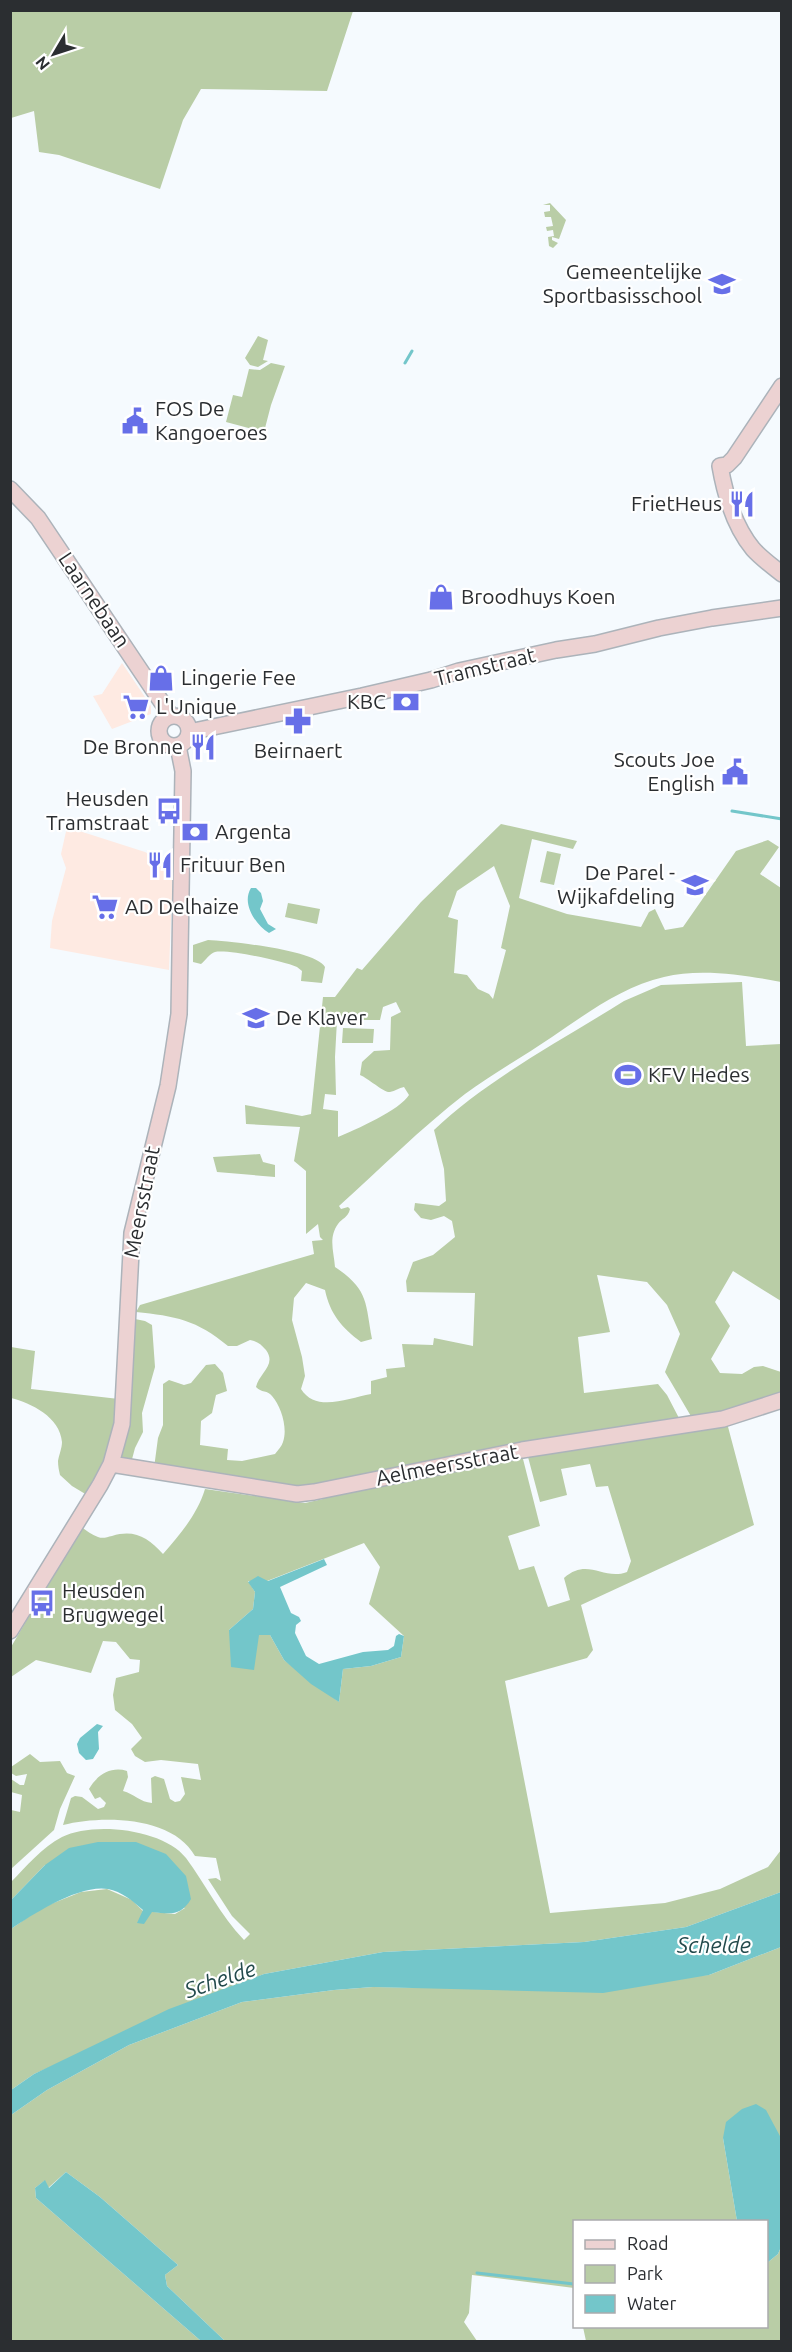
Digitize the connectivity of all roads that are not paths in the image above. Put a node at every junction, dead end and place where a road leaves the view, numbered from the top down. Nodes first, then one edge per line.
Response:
1 (782, 386) edge
2 (10, 489) edge
3 (782, 574) edge
4 (782, 608) edge
5 (171, 716) junction
6 (189, 732) junction
7 (178, 746) junction
8 (782, 1400) edge
9 (111, 1464) junction
10 (10, 1630) edge

1 - 3 main road
2 - 5 main road, Laarnebaan
4 - 6 main road, Tramstraat
5 - 6 main road, Laarnebaan
5 - 7 main road
6 - 7 main road
7 - 9 main road, Meersstraat
8 - 9 main road, Aelmeersstraat
9 - 10 main road, Meersstraat

